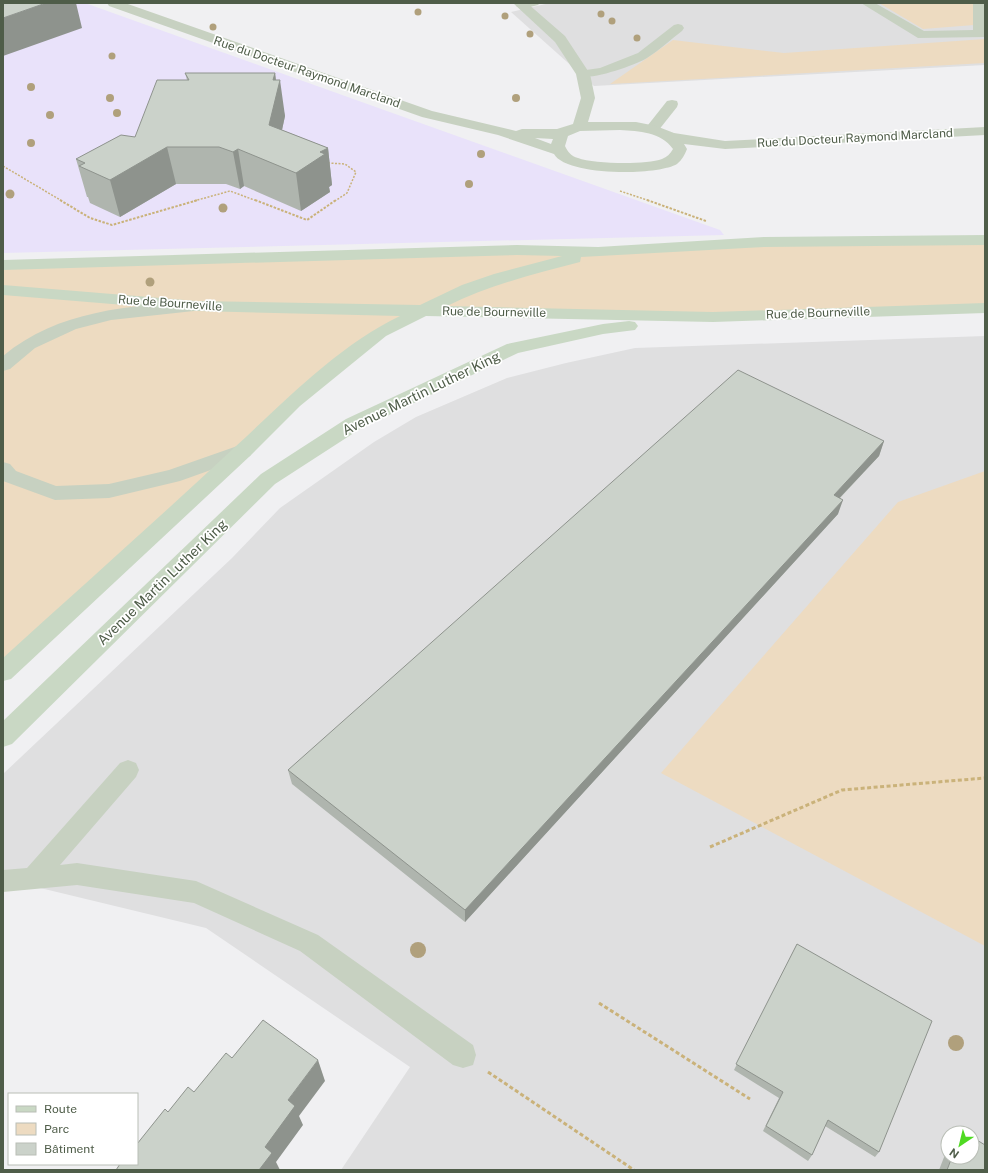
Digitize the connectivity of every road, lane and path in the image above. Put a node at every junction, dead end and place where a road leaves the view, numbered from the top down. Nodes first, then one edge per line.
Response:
1 (113, 3) edge
2 (867, 3) edge
3 (979, 3) edge
4 (525, 4) edge
5 (678, 28) dead end
6 (982, 33) edge
7 (583, 74) junction
8 (588, 98) junction
9 (672, 104) dead end
10 (616, 126) junction
11 (579, 127) junction
12 (652, 128) junction
13 (985, 131) edge
14 (503, 132) junction
15 (562, 133) junction
16 (669, 137) junction
17 (725, 145) junction
18 (558, 152) junction
19 (678, 155) junction
20 (325, 163) dead end
21 (3, 166) edge
22 (617, 190) dead end
23 (712, 224) dead end
24 (985, 240) edge
25 (598, 252) junction
26 (3, 265) edge
27 (3, 290) edge
28 (197, 306) junction
29 (985, 308) edge
30 (713, 317) junction
31 (3, 365) edge
32 (244, 451) junction
33 (3, 469) edge
34 (3, 672) edge
35 (3, 737) edge
36 (128, 770) dead end
37 (985, 778) edge
38 (710, 847) dead end
39 (32, 879) junction
40 (3, 881) edge
41 (599, 1003) dead end
42 (463, 1055) joint
43 (750, 1099) dead end
44 (634, 1170) edge

1 - 14 street, Rue du Docteur Raymond Marcland
2 - 6 lane
3 - 6 lane
4 - 7 street
5 - 7 lane
7 - 8 street
8 - 10 street
8 - 11 street
9 - 12 lane
10 - 11 street, Rue du Docteur Raymond Marcland
10 - 12 street, Rue du Docteur Raymond Marcland
11 - 15 street, Rue du Docteur Raymond Marcland
12 - 16 street, Rue du Docteur Raymond Marcland
13 - 17 street, Rue du Docteur Raymond Marcland
14 - 15 street, Rue du Docteur Raymond Marcland
14 - 18 street, Rue du Docteur Raymond Marcland
15 - 18 street
16 - 17 street, Rue du Docteur Raymond Marcland
16 - 19 street, Rue du Docteur Raymond Marcland
17 - 19 street, Rue du Docteur Raymond Marcland
18 - 19 street, Rue du Docteur Raymond Marcland
20 - 21 path
22 - 23 path
24 - 25 main road
25 - 26 main road
25 - 32 main road
27 - 28 main road, Rue de Bourneville
28 - 30 main road, Rue de Bourneville
28 - 31 street
29 - 30 main road, Rue de Bourneville
30 - 35 main road, Avenue Martin Luther King
32 - 33 street
32 - 34 main road
36 - 39 lane
37 - 38 path
39 - 40 lane
39 - 42 lane
41 - 43 path
42 - 44 path

